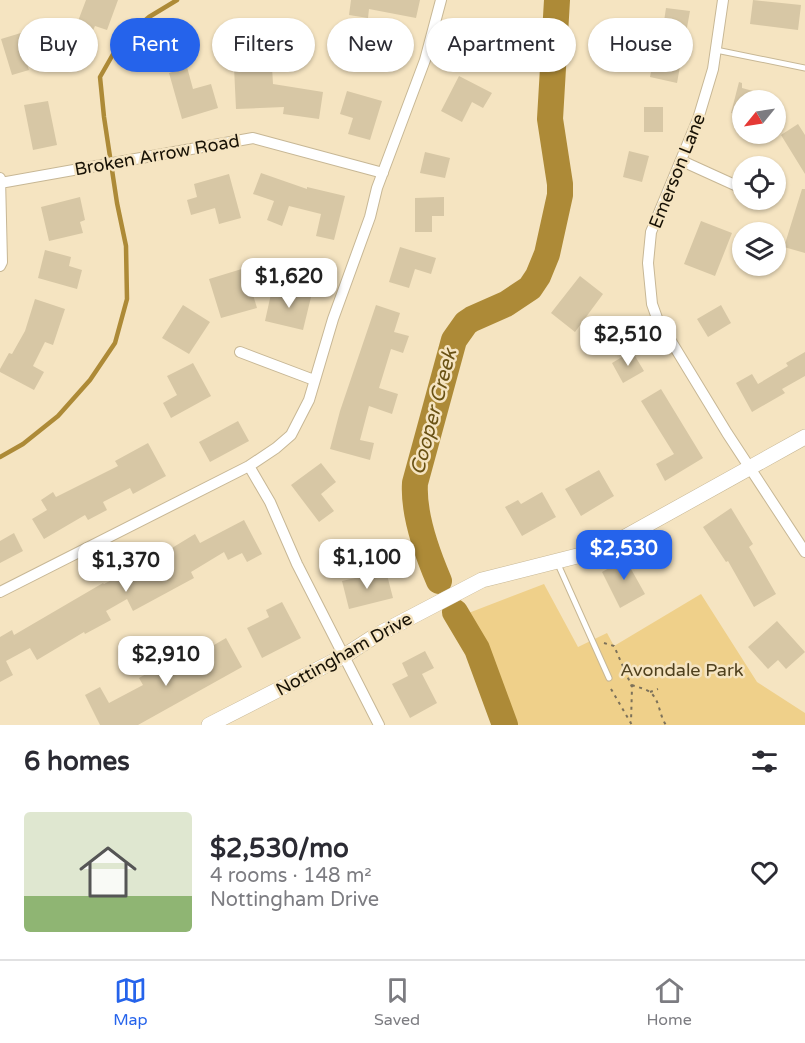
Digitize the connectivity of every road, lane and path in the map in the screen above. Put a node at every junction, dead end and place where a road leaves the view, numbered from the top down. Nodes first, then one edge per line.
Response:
1 (441, 0) edge
2 (723, 0) edge
3 (716, 50) junction
4 (805, 68) edge
5 (682, 161) junction
6 (383, 173) junction
7 (0, 178) edge
8 (0, 183) edge
9 (732, 184) edge
10 (0, 267) edge
11 (240, 352) dead end
12 (314, 380) junction
13 (805, 437) edge
14 (249, 466) junction
15 (749, 468) junction
16 (805, 552) edge
17 (556, 562) junction
18 (0, 592) edge
19 (592, 639) junction
20 (344, 656) junction
21 (609, 678) dead end
22 (631, 685) junction
23 (610, 687) dead end
24 (658, 689) dead end
25 (650, 692) junction
26 (632, 724) edge
27 (209, 725) edge
28 (379, 725) edge
29 (666, 725) edge

1 - 6 street
2 - 3 street, Emerson Lane
3 - 4 lane
3 - 5 street, Emerson Lane
5 - 9 street
5 - 15 street, Emerson Lane
6 - 8 street, Broken Arrow Road
6 - 12 street
7 - 8 street
8 - 10 street
11 - 12 street
12 - 14 street
13 - 15 street, Nottingham Drive
14 - 18 street
14 - 20 street
15 - 16 street, Emerson Lane
15 - 17 street, Nottingham Drive
17 - 19 lane
17 - 20 street, Nottingham Drive
19 - 21 lane
19 - 22 path
20 - 27 street, Nottingham Drive
20 - 28 street
22 - 25 path
22 - 26 path
23 - 26 path
24 - 25 path
25 - 29 path

